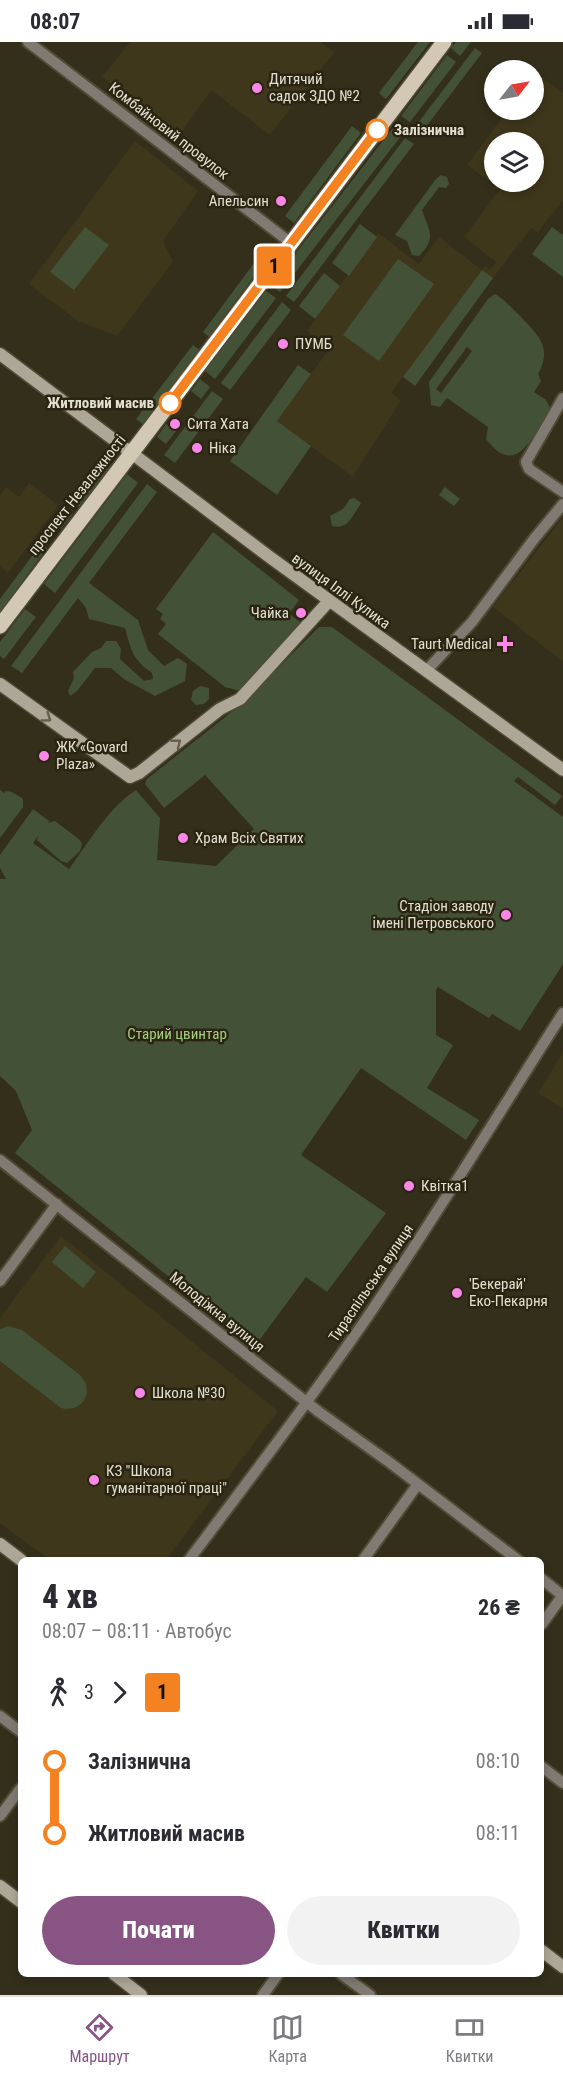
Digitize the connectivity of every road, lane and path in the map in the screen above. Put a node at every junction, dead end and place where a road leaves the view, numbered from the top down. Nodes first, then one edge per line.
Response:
1 (28, 42) edge
2 (444, 42) edge
3 (291, 243) junction
4 (0, 354) edge
5 (563, 398) edge
6 (131, 454) junction
7 (563, 492) edge
8 (563, 504) edge
9 (329, 601) junction
10 (0, 626) edge
11 (426, 671) junction
12 (0, 684) edge
13 (563, 770) edge
14 (563, 1013) edge
15 (0, 1160) edge
16 (57, 1204) junction
17 (0, 1281) edge
18 (307, 1402) junction
19 (418, 1484) junction
20 (0, 1544) edge
21 (191, 1557) edge
22 (365, 1557) edge
23 (514, 1557) edge
24 (18, 1558) edge
25 (544, 1581) edge
26 (563, 1595) edge
27 (544, 1621) edge
28 (0, 1716) edge
29 (18, 1730) edge
30 (544, 1769) edge
31 (563, 1783) edge
32 (18, 1792) edge
33 (0, 1816) edge
34 (0, 1886) edge
35 (18, 1900) edge
36 (544, 1953) edge
37 (563, 1967) edge
38 (118, 1977) edge
39 (276, 1977) edge
40 (345, 1977) edge
41 (141, 1995) edge
42 (262, 1995) edge
43 (370, 1995) edge

1 - 3 street, Комбайновий провулок
2 - 3 main road, проспект Незалежності
3 - 6 main road, проспект Незалежності
4 - 6 street, вулиця Іллі Кулика
5 - 7 street
6 - 9 street, вулиця Іллі Кулика
6 - 10 main road, проспект Незалежності
8 - 11 street
9 - 11 street, вулиця Іллі Кулика
12 -> 9 street
11 - 13 street, вулиця Іллі Кулика
14 - 18 street, Тираспільська вулиця
15 - 16 street, Молодіжна вулиця
16 - 17 street
16 - 18 street, Молодіжна вулиця
18 - 19 street, Молодіжна вулиця
18 - 21 street, Тираспільська вулиця
19 - 22 street
19 - 23 street, Молодіжна вулиця
20 - 24 street
25 - 26 street
26 - 27 street
28 - 29 street
30 - 31 street
32 - 33 street
34 - 35 street
36 - 37 street
38 - 41 street
39 - 42 street
40 - 43 street

